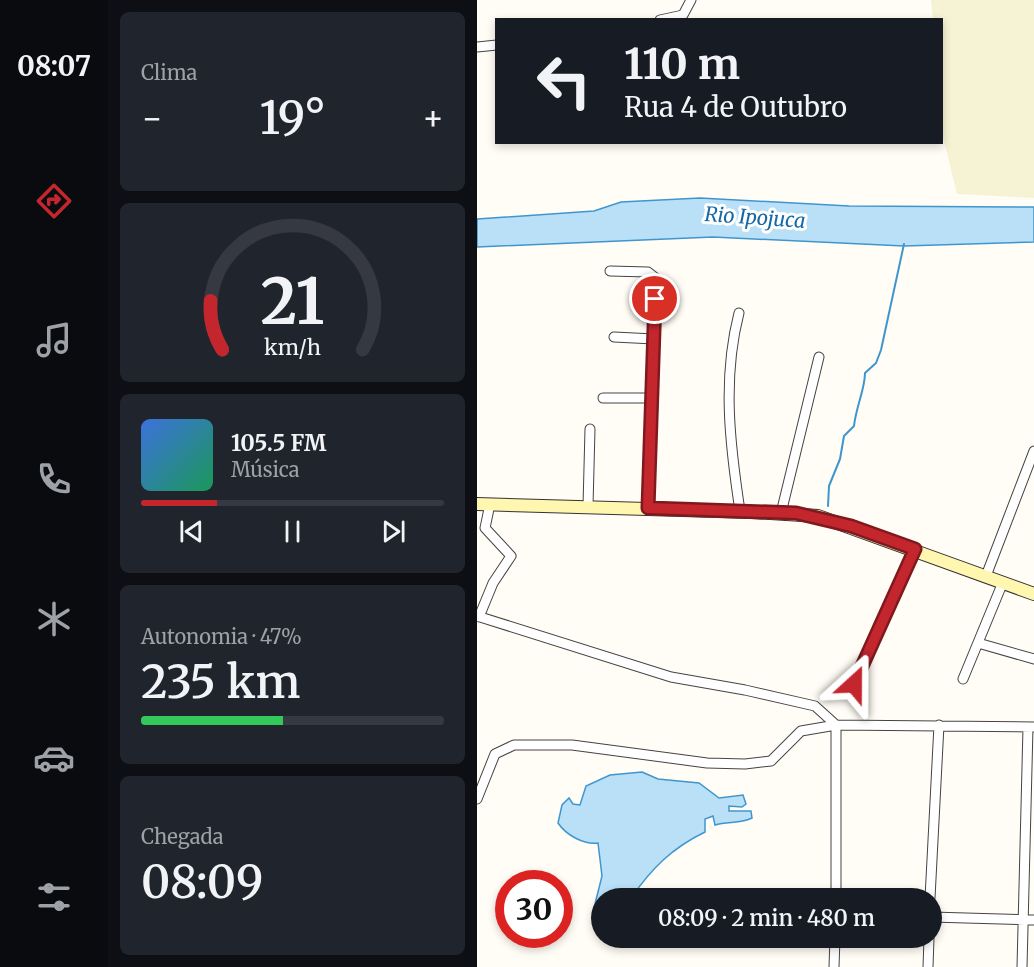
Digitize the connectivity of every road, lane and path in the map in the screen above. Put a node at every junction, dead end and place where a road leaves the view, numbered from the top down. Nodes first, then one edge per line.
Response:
1 (691, 0) edge
2 (669, 18) edge
3 (495, 45) edge
4 (477, 47) edge
5 (611, 271) dead end
6 (739, 313) dead end
7 (614, 337) dead end
8 (654, 339) junction
9 (819, 357) dead end
10 (603, 398) dead end
11 (653, 398) junction
12 (590, 429) dead end
13 (1034, 451) edge
14 (477, 504) edge
15 (490, 504) junction
16 (588, 506) junction
17 (648, 508) junction
18 (740, 511) junction
19 (781, 513) junction
20 (915, 549) junction
21 (986, 576) junction
22 (1003, 582) junction
23 (1034, 594) edge
24 (478, 616) edge
25 (978, 643) junction
26 (1034, 659) edge
27 (963, 679) dead end
28 (854, 684) dead end
29 (836, 725) junction
30 (939, 725) junction
31 (1031, 727) edge
32 (477, 799) edge
33 (836, 888) edge
34 (931, 888) edge
35 (942, 917) edge
36 (1029, 920) edge
37 (835, 948) edge
38 (929, 948) edge
39 (834, 967) edge
40 (928, 967) edge
41 (1022, 967) edge

1 - 2 street
3 - 4 street
5 - 8 street
6 - 18 street
7 - 8 street
8 - 11 street
9 - 19 street
10 - 11 street
11 - 17 street
12 - 16 street
13 - 21 street
14 - 15 main road
15 - 16 main road
15 - 24 street
16 - 17 main road
17 - 18 main road
18 - 19 main road
19 - 20 main road
20 - 21 main road
20 - 28 street
21 - 22 main road
22 - 23 main road
22 - 25 street
24 - 29 street
25 - 26 street
25 - 27 street
29 - 30 street
29 - 32 street
29 - 33 street
30 - 31 street
30 - 34 street
31 - 36 street
35 - 36 street
36 - 41 street
37 - 39 street
38 - 40 street

